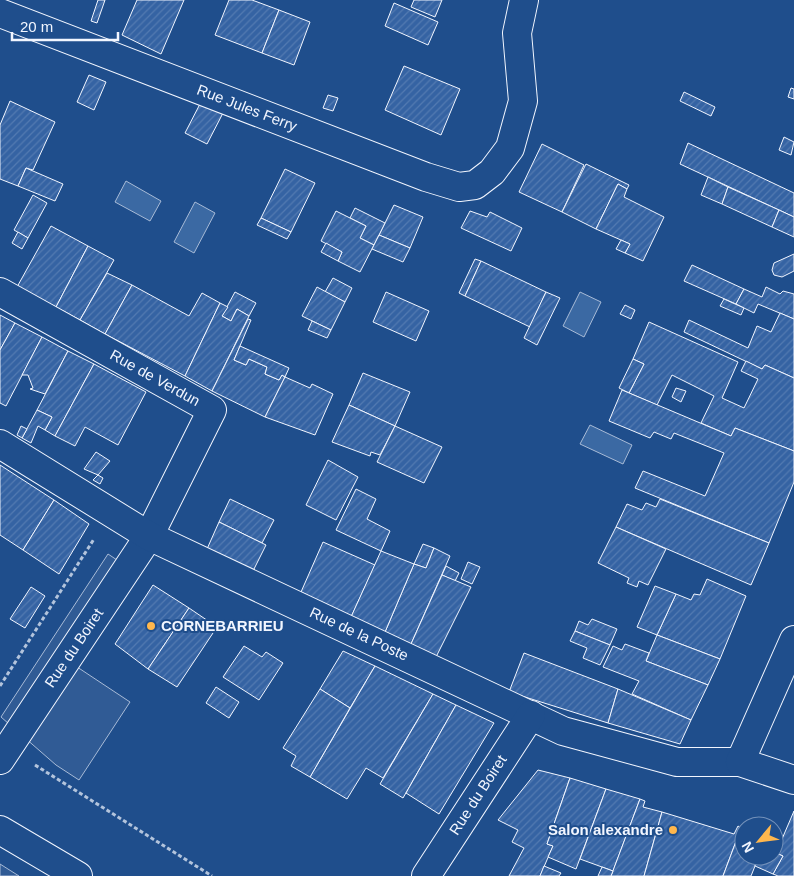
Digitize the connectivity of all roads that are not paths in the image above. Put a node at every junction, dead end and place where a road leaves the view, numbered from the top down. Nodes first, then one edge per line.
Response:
1 (524, 0) edge
2 (0, 13) edge
3 (0, 292) edge
4 (0, 444) edge
5 (149, 536) junction
6 (794, 640) edge
7 (532, 716) junction
8 (4, 754) edge
9 (740, 762) junction
10 (794, 780) edge
11 (0, 830) edge
12 (78, 876) edge
13 (426, 876) edge

1 - 2 street, Rue Jules Ferry
3 - 5 street, Rue de Verdun
4 - 5 street, Rue de la Poste
5 - 7 street, Rue de la Poste
5 - 8 street, Rue du Boiret
6 - 9 street
7 - 9 street, Rue de la Poste
7 - 13 street, Rue du Boiret
9 - 10 street, Rue de la Poste
11 - 12 street

